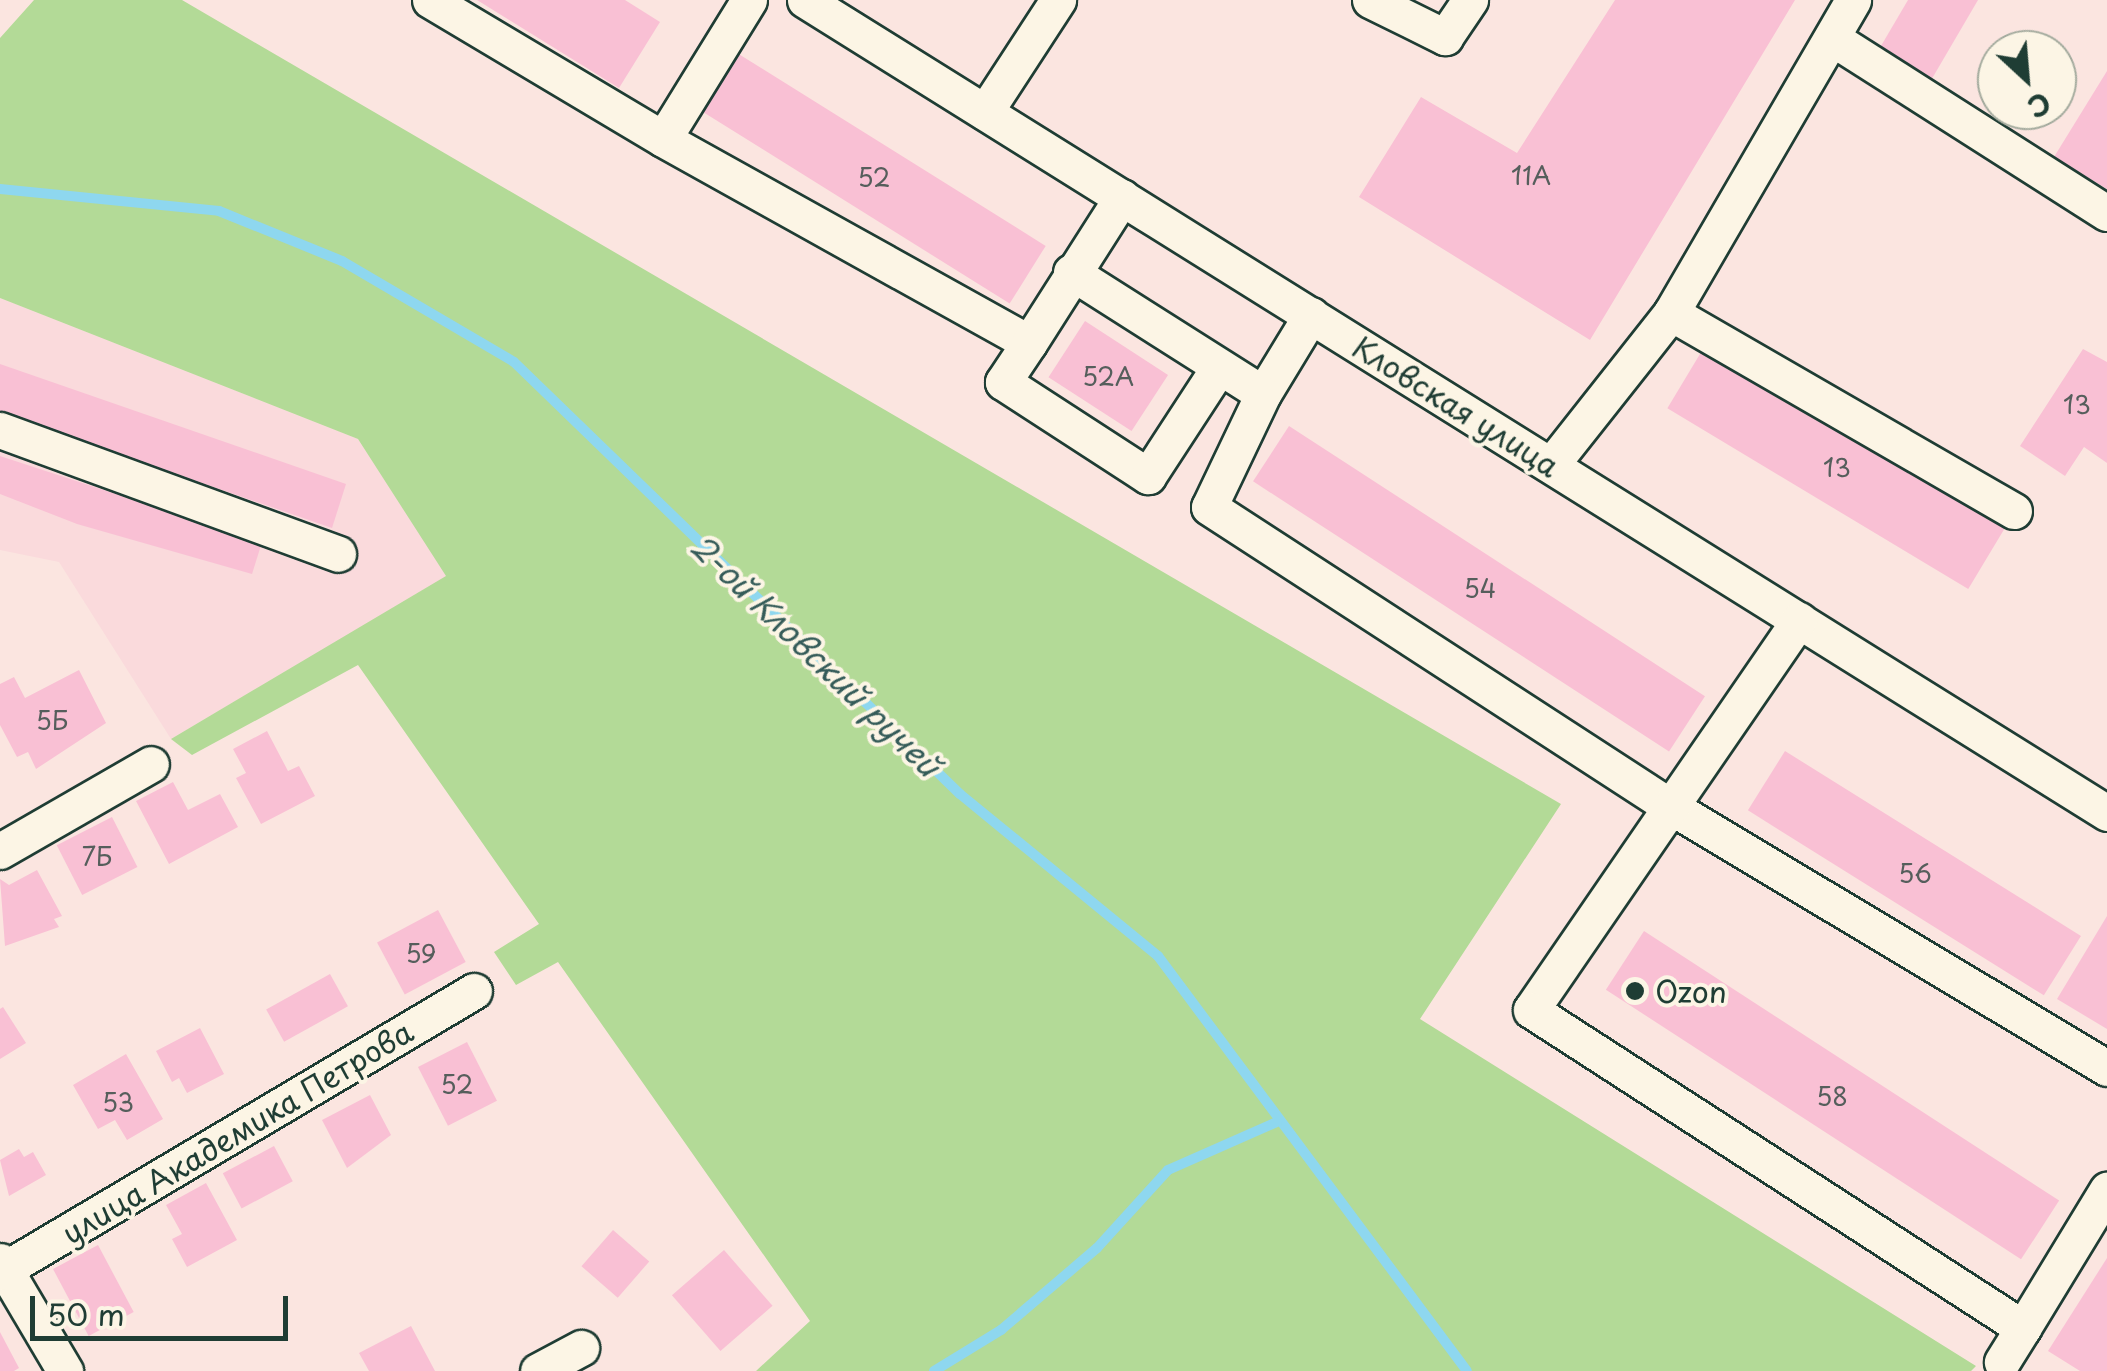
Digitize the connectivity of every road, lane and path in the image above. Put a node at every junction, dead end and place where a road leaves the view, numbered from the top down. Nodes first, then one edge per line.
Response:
1 (430, 0) edge
2 (750, 0) edge
3 (805, 0) edge
4 (1058, 0) edge
5 (1370, 0) edge
6 (1470, 0) edge
7 (1853, 0) edge
8 (1835, 40) junction
9 (985, 112) junction
10 (663, 139) junction
11 (1122, 197) junction
12 (2107, 212) edge
13 (1071, 272) junction
14 (1671, 313) junction
15 (1311, 315) junction
16 (1028, 343) junction
17 (1219, 367) junction
18 (1263, 394) junction
19 (0, 430) edge
20 (1552, 465) junction
21 (2014, 510) dead end
22 (338, 554) dead end
23 (1799, 620) junction
24 (151, 764) dead end
25 (1671, 807) junction
26 (2105, 810) edge
27 (0, 851) edge
28 (474, 991) dead end
29 (2107, 1068) edge
30 (2107, 1190) edge
31 (2, 1267) edge
32 (2023, 1328) junction
33 (581, 1348) dead end
34 (2002, 1362) dead end
35 (65, 1371) edge
36 (538, 1371) edge

1 - 10 street
2 - 10 street
3 - 9 street, Кловская улица
4 - 9 street
5 - 6 street
7 - 8 street
8 - 12 street
8 - 14 street
9 - 11 street, Кловская улица
10 - 16 street
11 - 13 street
11 - 15 street, Кловская улица
13 - 16 street
13 - 17 street
14 - 20 street
14 - 21 street
15 - 18 street
15 - 20 street, Кловская улица
16 - 17 street
17 - 18 street
18 - 25 street
19 - 22 street
20 - 23 street, Кловская улица
23 - 25 street
23 - 26 street, Кловская улица
24 - 27 street
25 - 29 street
25 - 32 street
28 - 31 street, улица Академика Петрова
30 - 32 street
31 - 35 street
32 - 34 street
33 - 36 street

